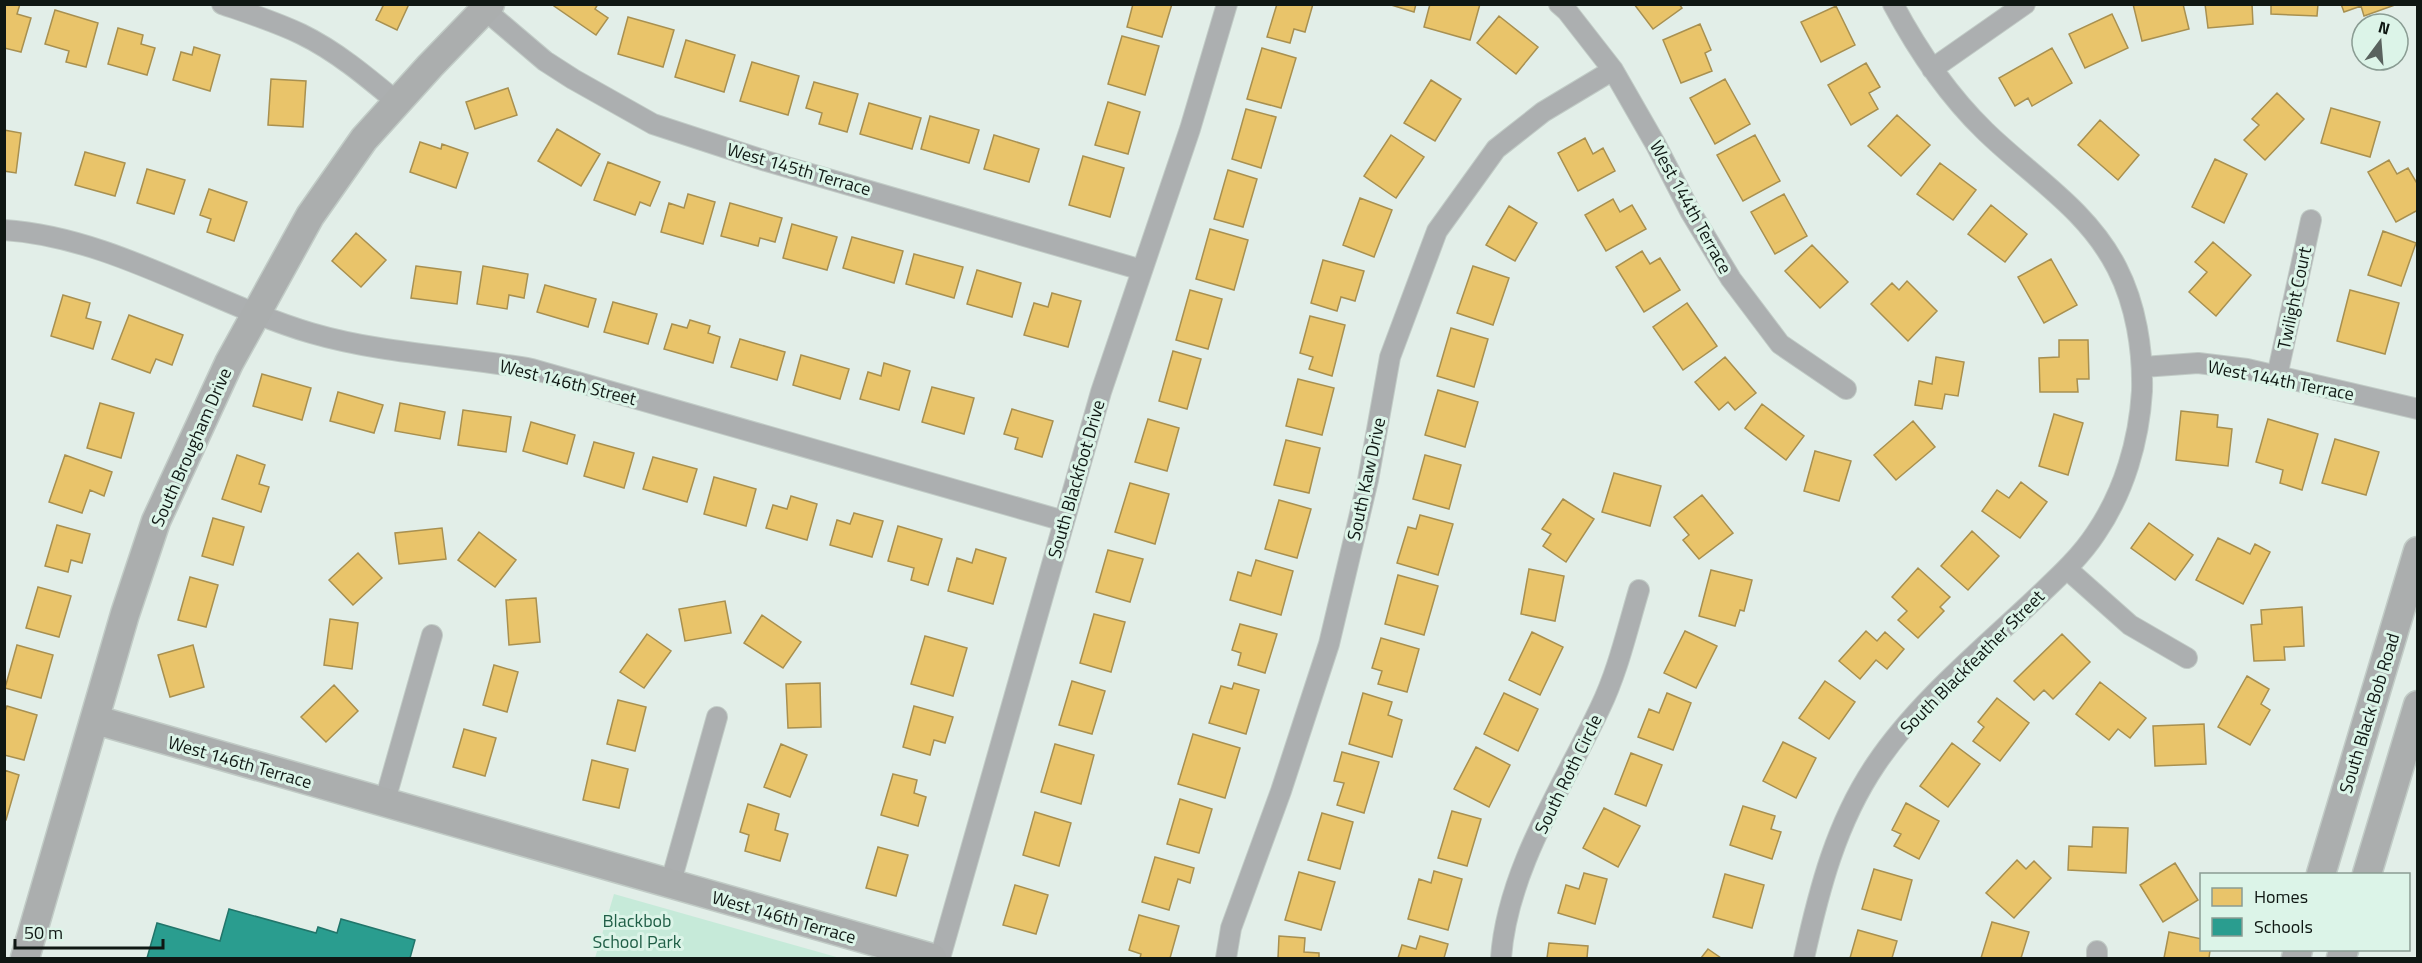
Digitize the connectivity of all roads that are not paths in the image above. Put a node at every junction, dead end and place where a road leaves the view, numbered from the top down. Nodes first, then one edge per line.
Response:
1 (222, 4) edge
2 (1227, 4) edge
3 (1559, 4) edge
4 (1893, 4) edge
5 (2025, 4) edge
6 (487, 7) edge
7 (246, 8) edge
8 (1932, 69) junction
9 (1612, 70) junction
10 (397, 102) junction
11 (2311, 220) dead end
12 (4, 230) edge
13 (1142, 270) junction
14 (256, 312) junction
15 (2143, 367) junction
16 (2277, 376) junction
17 (1846, 388) dead end
18 (2418, 409) edge
19 (1064, 521) junction
20 (2418, 551) edge
21 (2067, 568) junction
22 (1639, 590) dead end
23 (432, 635) dead end
24 (2187, 658) dead end
25 (2418, 705) edge
26 (717, 717) dead end
27 (96, 720) junction
28 (384, 804) junction
29 (2321, 873) edge
30 (2367, 873) edge
31 (670, 885) junction
32 (26, 958) edge
33 (932, 958) edge
34 (940, 958) edge
35 (1226, 958) edge
36 (1501, 958) edge
37 (1803, 958) edge

1 - 7 street
2 - 13 street, South Blackfoot Drive
3 - 9 street, West 144th Terrace
4 - 8 street, South Blackfeather Street
5 - 8 street
6 - 10 street, South Brougham Drive
6 - 13 street, West 145th Terrace
7 - 10 street
8 - 15 street, South Blackfeather Street
9 - 17 street, West 144th Terrace
9 - 35 street, South Kaw Drive
10 - 14 street, South Brougham Drive
11 - 16 street, Twilight Court
12 - 14 street, West 146th Street
13 - 19 street, South Blackfoot Drive
14 - 19 street, West 146th Street
14 - 27 street, South Brougham Drive
15 - 16 street, West 144th Terrace
15 - 21 street, South Blackfeather Street
16 - 18 street, West 144th Terrace
19 - 34 street, South Blackfoot Drive
20 - 29 street, South Black Bob Road
21 - 24 street
21 - 37 street, South Blackfeather Street
22 - 36 street, South Roth Circle
23 - 28 street
25 - 30 street
26 - 31 street
27 - 28 street, West 146th Terrace
27 - 32 street, South Brougham Drive
28 - 31 street, West 146th Terrace
31 - 33 street, West 146th Terrace

